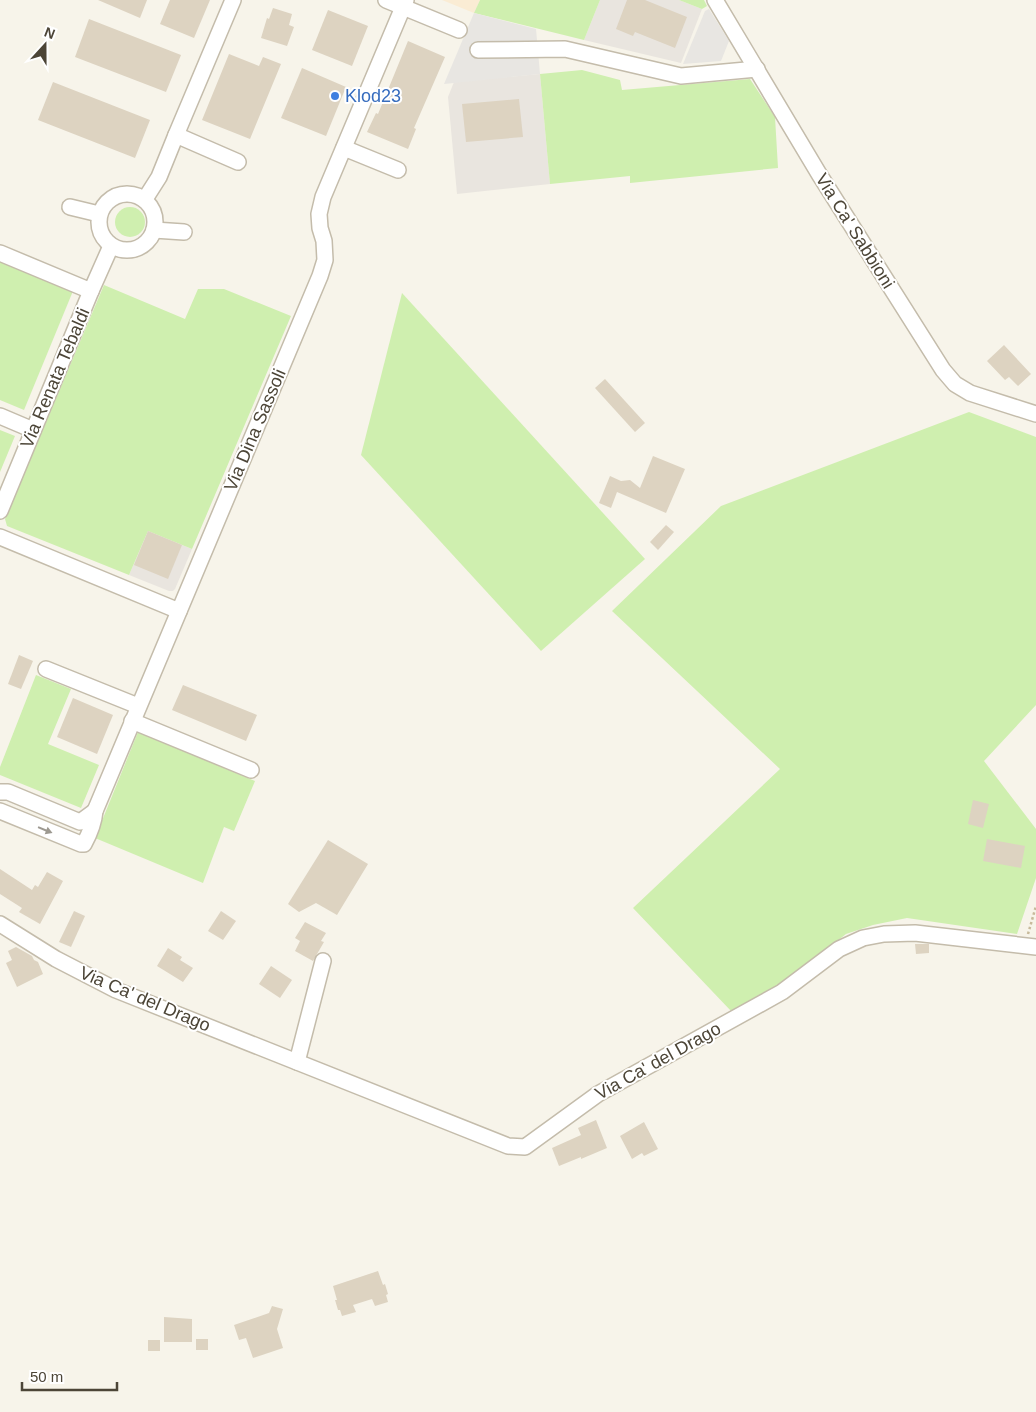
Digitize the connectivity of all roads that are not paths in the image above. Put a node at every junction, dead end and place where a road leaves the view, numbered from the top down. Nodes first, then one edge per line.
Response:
1 (233, 0) edge
2 (386, 0) edge
3 (715, 0) edge
4 (404, 3) edge
5 (459, 30) dead end
6 (478, 50) dead end
7 (757, 69) junction
8 (176, 136) junction
9 (344, 148) junction
10 (238, 162) dead end
11 (398, 170) dead end
12 (144, 199) junction
13 (70, 208) dead end
14 (99, 214) junction
15 (154, 230) junction
16 (184, 232) dead end
17 (112, 246) junction
18 (0, 253) edge
19 (91, 291) junction
20 (1036, 414) edge
21 (0, 416) edge
22 (33, 430) junction
23 (0, 511) edge
24 (0, 537) edge
25 (179, 611) junction
26 (46, 669) dead end
27 (138, 706) junction
28 (132, 720) junction
29 (251, 770) dead end
30 (0, 792) edge
31 (0, 811) edge
32 (95, 811) junction
33 (0, 924) edge
34 (1030, 947) edge
35 (322, 962) dead end
36 (297, 1062) junction

1 - 8 street
2 - 4 street
3 - 7 street, Via Ca' Sabbioni
4 - 5 street
4 - 9 street, Via Dina Sassoli
6 - 7 street
7 - 20 street, Via Ca' Sabbioni
8 - 10 street
8 - 12 street
9 - 11 street
9 - 25 street, Via Dina Sassoli
12 - 14 street
12 - 15 street
13 - 14 street
14 - 17 street
15 - 16 street
15 - 17 street
17 - 19 street, Via Renata Tebaldi
18 - 19 street
19 - 22 street, Via Renata Tebaldi
21 - 22 street
22 - 23 street, Via Renata Tebaldi
24 - 25 street
25 - 27 street, Via Dina Sassoli
26 - 27 street
27 - 28 street, Via Dina Sassoli
28 - 29 street
28 - 32 street, Via Dina Sassoli
30 - 32 street
31 -> 32 street, Via Dina Sassoli
33 - 36 street, Via Ca' del Drago
34 - 36 street, Via Ca' del Drago
35 - 36 street

